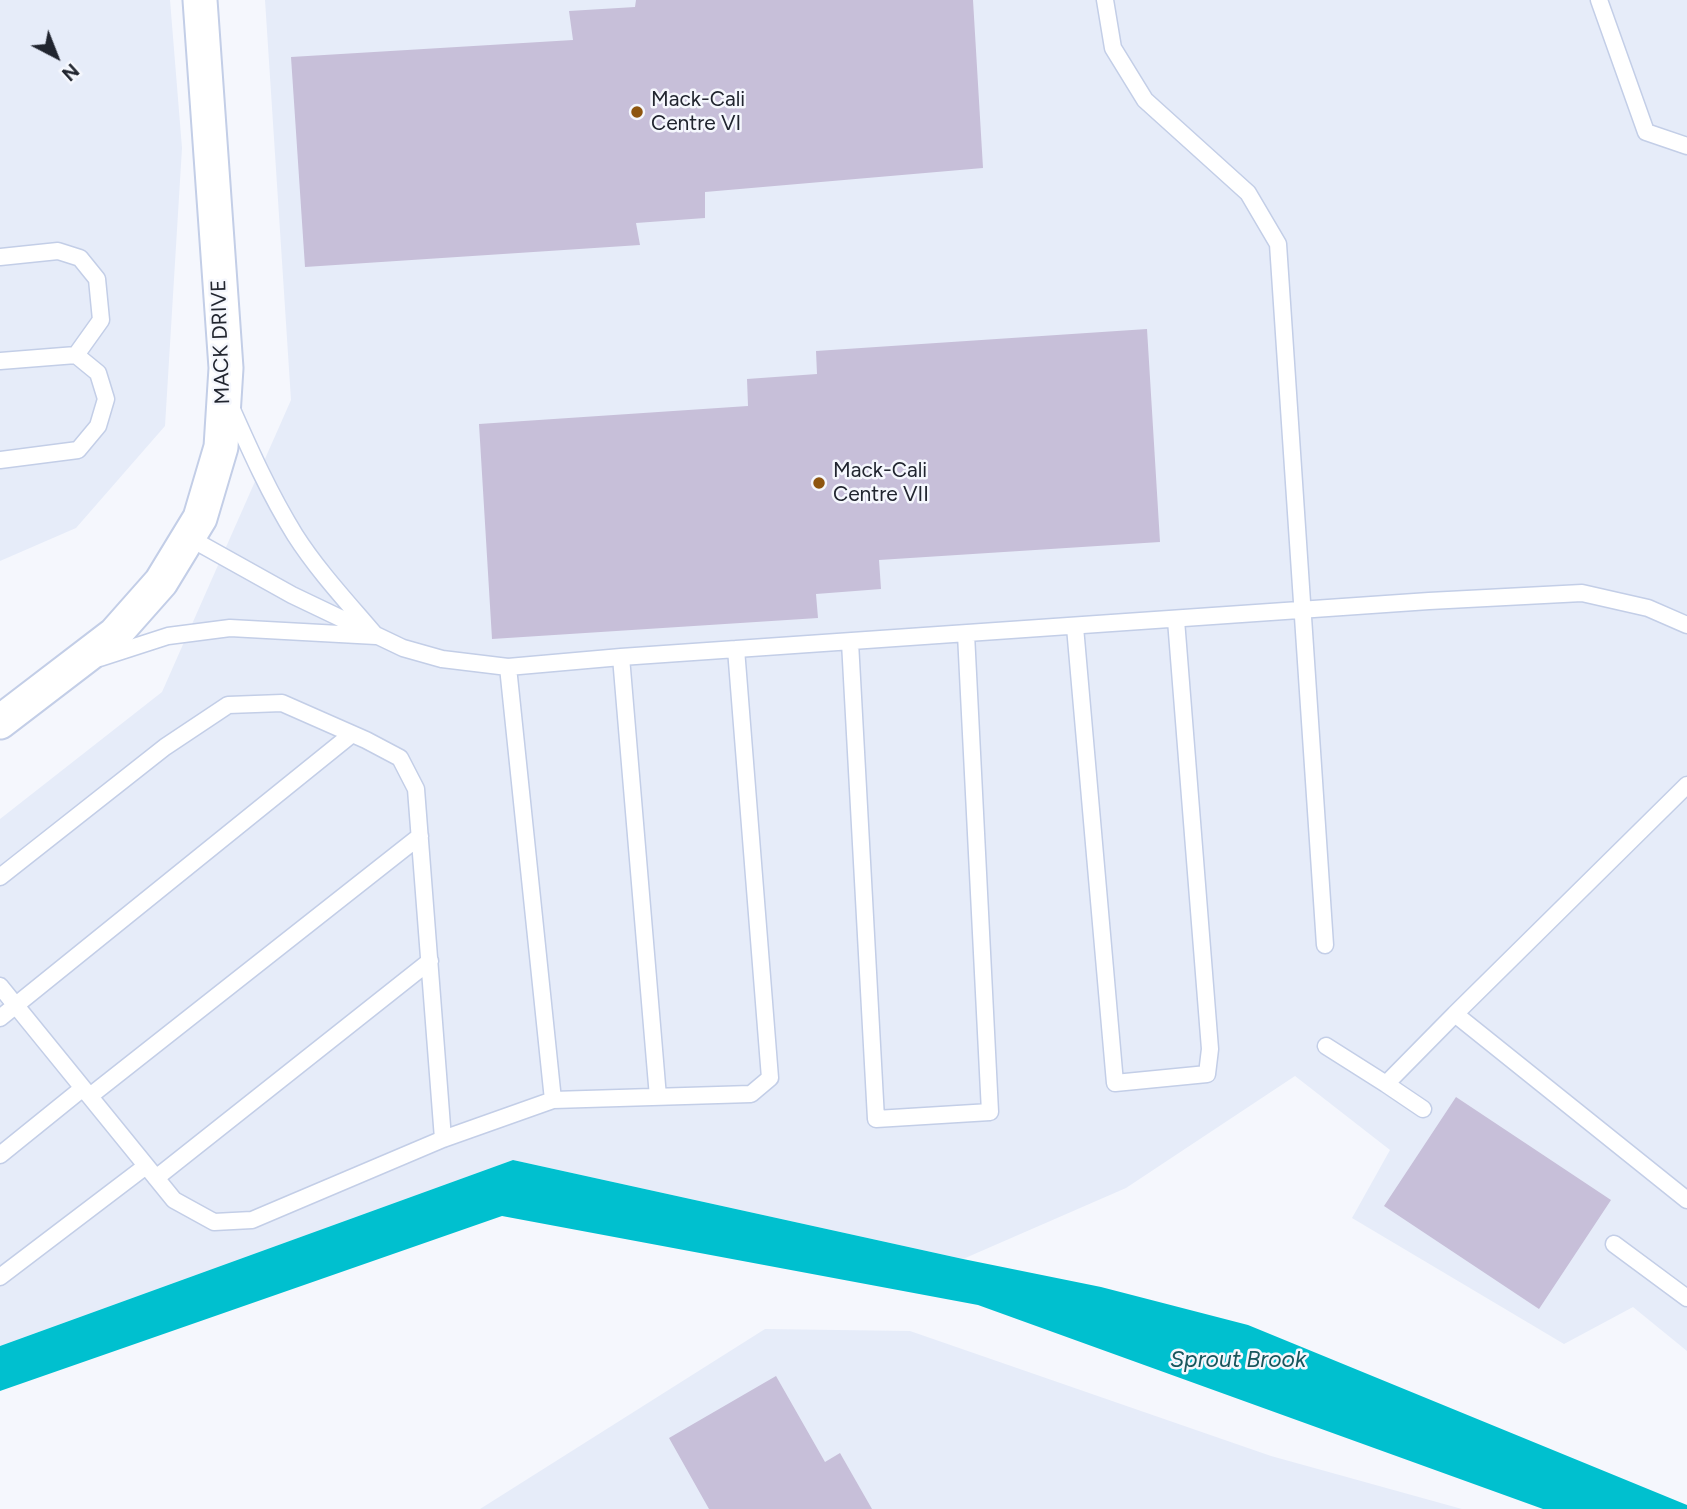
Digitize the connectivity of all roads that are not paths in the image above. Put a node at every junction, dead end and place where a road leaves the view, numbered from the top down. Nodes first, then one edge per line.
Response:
1 (200, 0) edge
2 (1105, 0) edge
3 (1599, 0) edge
4 (1687, 146) edge
5 (0, 257) edge
6 (76, 355) junction
7 (0, 361) edge
8 (224, 391) junction
9 (0, 460) edge
10 (188, 537) junction
11 (1303, 611) junction
12 (1176, 620) junction
13 (1687, 625) edge
14 (1075, 626) junction
15 (966, 634) junction
16 (376, 636) junction
17 (850, 642) junction
18 (736, 649) junction
19 (621, 657) junction
20 (508, 667) junction
21 (68, 669) junction
22 (0, 722) edge
23 (352, 734) junction
24 (1687, 785) edge
25 (420, 836) junction
26 (0, 877) edge
27 (1325, 945) dead end
28 (430, 961) junction
29 (0, 986) edge
30 (16, 1005) junction
31 (1455, 1014) junction
32 (0, 1018) edge
33 (1326, 1046) dead end
34 (1387, 1084) junction
35 (86, 1092) junction
36 (658, 1097) junction
37 (553, 1100) junction
38 (1423, 1109) dead end
39 (443, 1139) junction
40 (0, 1155) edge
41 (151, 1172) junction
42 (1687, 1200) edge
43 (1614, 1244) dead end
44 (0, 1277) edge
45 (1687, 1298) edge

1 - 8 street, MACK DRIVE
2 - 11 lane
3 - 4 lane
5 - 6 lane
6 - 7 lane
6 - 9 lane
8 - 10 street, MACK DRIVE
8 - 16 lane
10 - 16 lane
10 - 21 street, MACK DRIVE
11 - 12 lane
11 - 13 lane
11 - 27 lane
12 - 14 lane
12 - 14 lane
14 - 15 lane
15 - 17 lane
15 - 17 lane
16 - 20 lane
16 - 21 lane
17 - 18 lane
18 - 19 lane
18 - 36 lane
19 - 20 lane
19 - 36 lane
20 - 37 lane
21 - 22 street, MACK DRIVE
23 - 25 lane
23 - 26 lane
23 - 30 lane
24 - 31 lane
25 - 28 lane
25 - 35 lane
28 - 39 lane
28 - 41 lane
29 - 30 lane
30 - 32 lane
30 - 35 lane
31 - 34 lane
31 - 42 lane
33 - 34 lane
34 - 38 lane
35 - 40 lane
35 - 41 lane
36 - 37 lane
37 - 39 lane
39 - 41 lane
41 - 44 lane
43 - 45 lane

